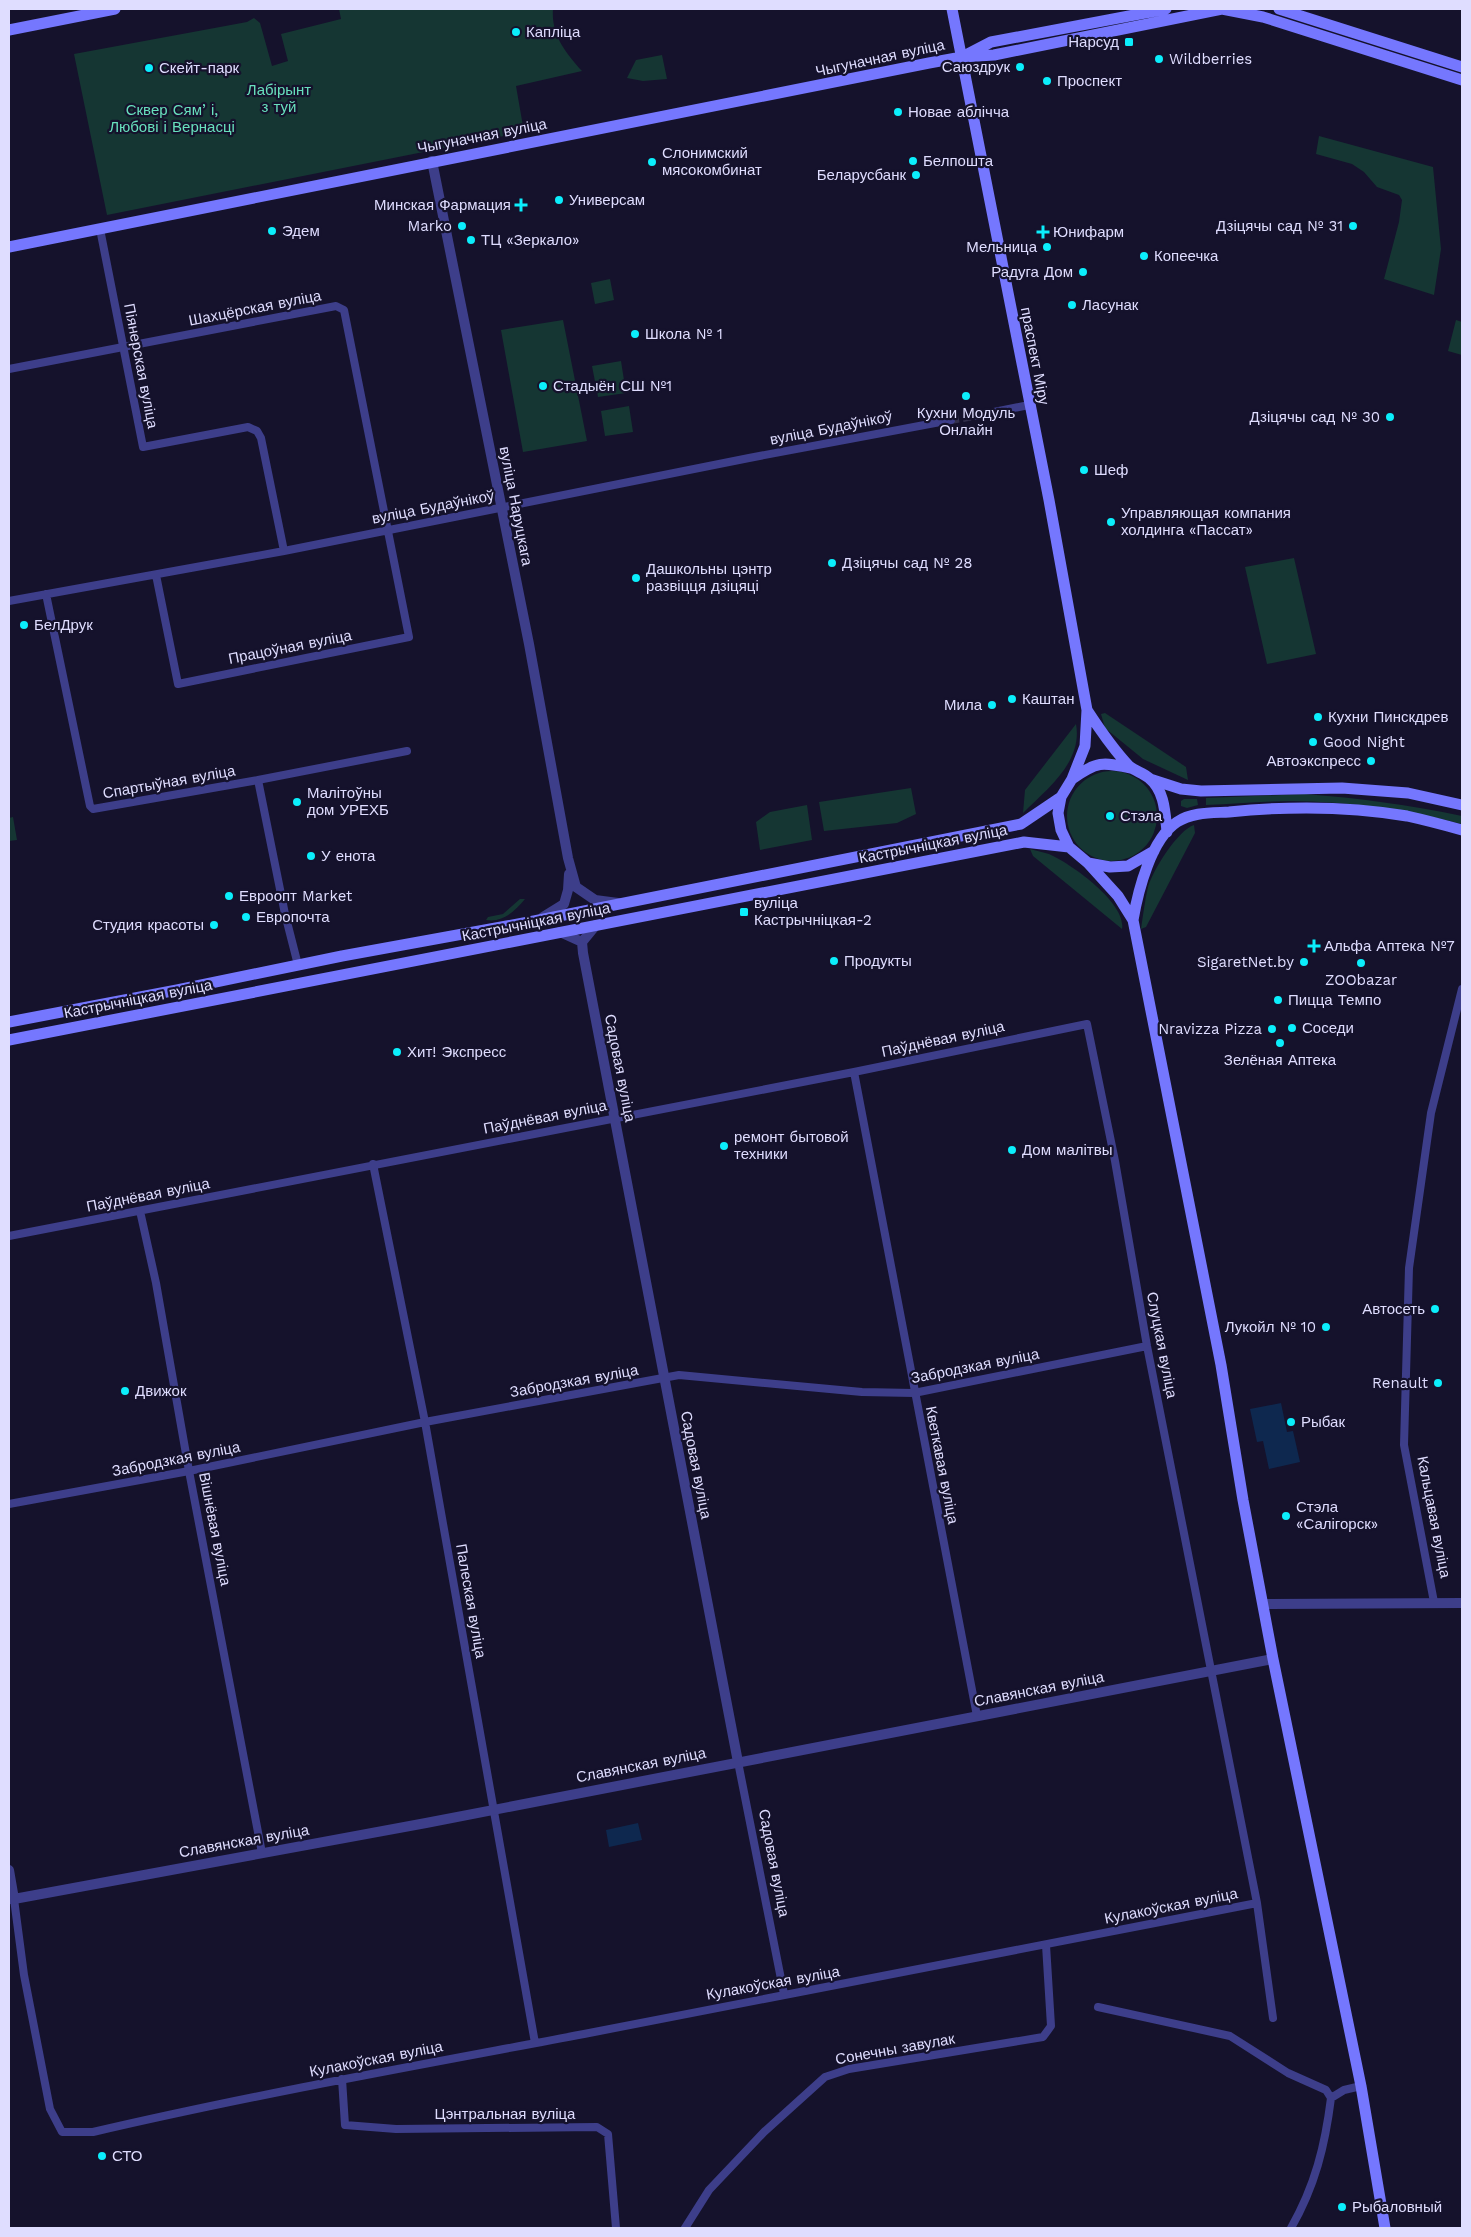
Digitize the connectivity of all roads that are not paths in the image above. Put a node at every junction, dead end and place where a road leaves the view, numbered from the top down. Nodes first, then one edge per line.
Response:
1 (115, 9) edge
2 (952, 9) edge
3 (1166, 9) edge
4 (1279, 9) edge
5 (1176, 14) edge
6 (9, 30) edge
7 (962, 57) junction
8 (1462, 67) edge
9 (1462, 80) edge
10 (432, 161) junction
11 (100, 229) junction
12 (9, 247) edge
13 (124, 348) junction
14 (9, 369) edge
15 (1029, 405) junction
16 (974, 416) tunnel mouth
17 (951, 420) tunnel mouth
18 (501, 508) junction
19 (388, 530) junction
20 (284, 551) junction
21 (156, 575) junction
22 (46, 594) junction
23 (9, 602) edge
24 (1087, 710) junction
25 (407, 751) dead end
26 (1131, 768) junction
27 (1072, 779) junction
28 (1150, 779) junction
29 (258, 780) junction
30 (1061, 797) junction
31 (1462, 805) edge
32 (1462, 830) edge
33 (1167, 832) junction
34 (1069, 847) junction
35 (1154, 851) junction
36 (568, 858) junction
37 (1088, 863) junction
38 (620, 903) junction
39 (1133, 920) junction
40 (534, 921) junction
41 (596, 925) junction
42 (560, 932) junction
43 (582, 942) junction
44 (298, 965) junction
45 (1462, 989) edge
46 (9, 1022) edge
47 (1087, 1024) joint
48 (9, 1040) edge
49 (854, 1072) junction
50 (614, 1117) junction
51 (373, 1164) junction
52 (140, 1211) junction
53 (9, 1236) edge
54 (1147, 1346) junction
55 (664, 1379) junction
56 (914, 1393) junction
57 (425, 1422) junction
58 (189, 1471) junction
59 (9, 1504) edge
60 (1434, 1602) junction
61 (1462, 1603) edge
62 (1265, 1604) junction
63 (1274, 1659) junction
64 (1212, 1670) junction
65 (977, 1716) junction
66 (738, 1762) junction
67 (495, 1809) junction
68 (262, 1852) junction
69 (9, 1870) edge
70 (12, 1899) edge
71 (1257, 1903) junction
72 (1046, 1949) junction
73 (784, 1994) junction
74 (1098, 2008) dead end
75 (1273, 2018) dead end
76 (535, 2043) junction
77 (342, 2083) junction
78 (1361, 2086) junction
79 (1331, 2098) junction
80 (616, 2228) edge
81 (685, 2228) edge
82 (1291, 2228) edge
83 (1385, 2228) edge

1 - 6 main road
2 - 7 main road, праспект Міру
3 - 7 main road
4 - 8 main road
5 - 7 main road
5 - 9 main road
7 - 10 main road, Чыгуначная вуліца
7 - 15 main road, праспект Міру
10 - 11 main road, Чыгуначная вуліца
10 - 18 street, вуліца Наруцкага
11 - 12 main road, Чыгуначная вуліца
11 - 13 street, Піянерская вуліца
13 - 14 street, Шахцёрская вуліца
13 - 19 street, Шахцёрская вуліца
13 - 20 street, Піянерская вуліца
15 - 16 street
15 - 24 main road, праспект Міру
17 - 18 street, вуліца Будаўнікоў
18 - 19 street, вуліца Будаўнікоў
18 - 36 street, вуліца Наруцкага
19 - 20 street, вуліца Будаўнікоў
19 - 21 street, Працоўная вуліца
20 - 21 street, вуліца Будаўнікоў
21 - 22 street, вуліца Будаўнікоў
22 - 23 street, вуліца Будаўнікоў
22 - 29 street, Спартыўная вуліца
24 - 26 main road
24 - 27 main road
25 - 29 street, Спартыўная вуліца
26 - 27 main road
26 - 28 main road
27 - 30 main road
28 - 31 main road
28 - 33 main road
29 - 44 street
30 - 34 main road
30 - 38 main road, Кастрычніцкая вуліца
32 - 33 main road
33 - 35 main road
34 - 37 main road
34 - 41 main road, Кастрычніцкая вуліца
35 - 37 main road
35 - 39 main road
36 - 38 street
36 - 40 street
37 - 39 main road
38 - 40 main road, Кастрычніцкая вуліца
39 - 62 main road
40 - 44 main road, Кастрычніцкая вуліца
41 - 42 main road, Кастрычніцкая вуліца
41 - 43 street
42 - 43 street
42 - 48 main road, Кастрычніцкая вуліца
43 - 50 street, Садовая вуліца
44 - 46 main road, Кастрычніцкая вуліца
45 - 60 street, Кальцавая вуліца
47 - 49 street, Паўднёвая вуліца
47 - 54 street, Слуцкая вуліца
49 - 50 street, Паўднёвая вуліца
49 - 56 street, Кветкавая вуліца
50 - 51 street, Паўднёвая вуліца
50 - 55 street, Садовая вуліца
51 - 52 street, Паўднёвая вуліца
51 - 57 street, Палеская вуліца
52 - 53 street, Паўднёвая вуліца
52 - 58 street, Вішнёвая вуліца
54 - 56 street, Забродзкая вуліца
54 - 64 street, Слуцкая вуліца
55 - 56 street, Забродзкая вуліца
55 - 57 street, Забродзкая вуліца
55 - 66 street, Садовая вуліца
56 - 65 street, Кветкавая вуліца
57 - 58 street, Забродзкая вуліца
57 - 67 street, Палеская вуліца
58 - 59 street, Забродзкая вуліца
58 - 68 street, Вішнёвая вуліца
60 - 61 street
60 - 62 street
62 - 63 main road
63 - 64 street, Славянская вуліца
63 - 78 main road
64 - 65 street, Славянская вуліца
64 - 71 street, Кулакоўская вуліца
65 - 66 street, Славянская вуліца
66 - 67 street, Славянская вуліца
66 - 73 street, Садовая вуліца
67 - 68 street, Славянская вуліца
67 - 76 street, Палеская вуліца
68 - 70 street, Славянская вуліца
69 - 70 street
70 - 77 street, Кулакоўская вуліца
71 - 72 street, Кулакоўская вуліца
71 - 75 street
72 - 73 street, Кулакоўская вуліца
72 - 81 street, Сонечны завулак
73 - 76 street, Кулакоўская вуліца
74 - 79 street
76 - 77 street, Кулакоўская вуліца
77 - 80 street, Цэнтральная вуліца
78 - 79 street
78 - 83 main road
79 - 82 street

